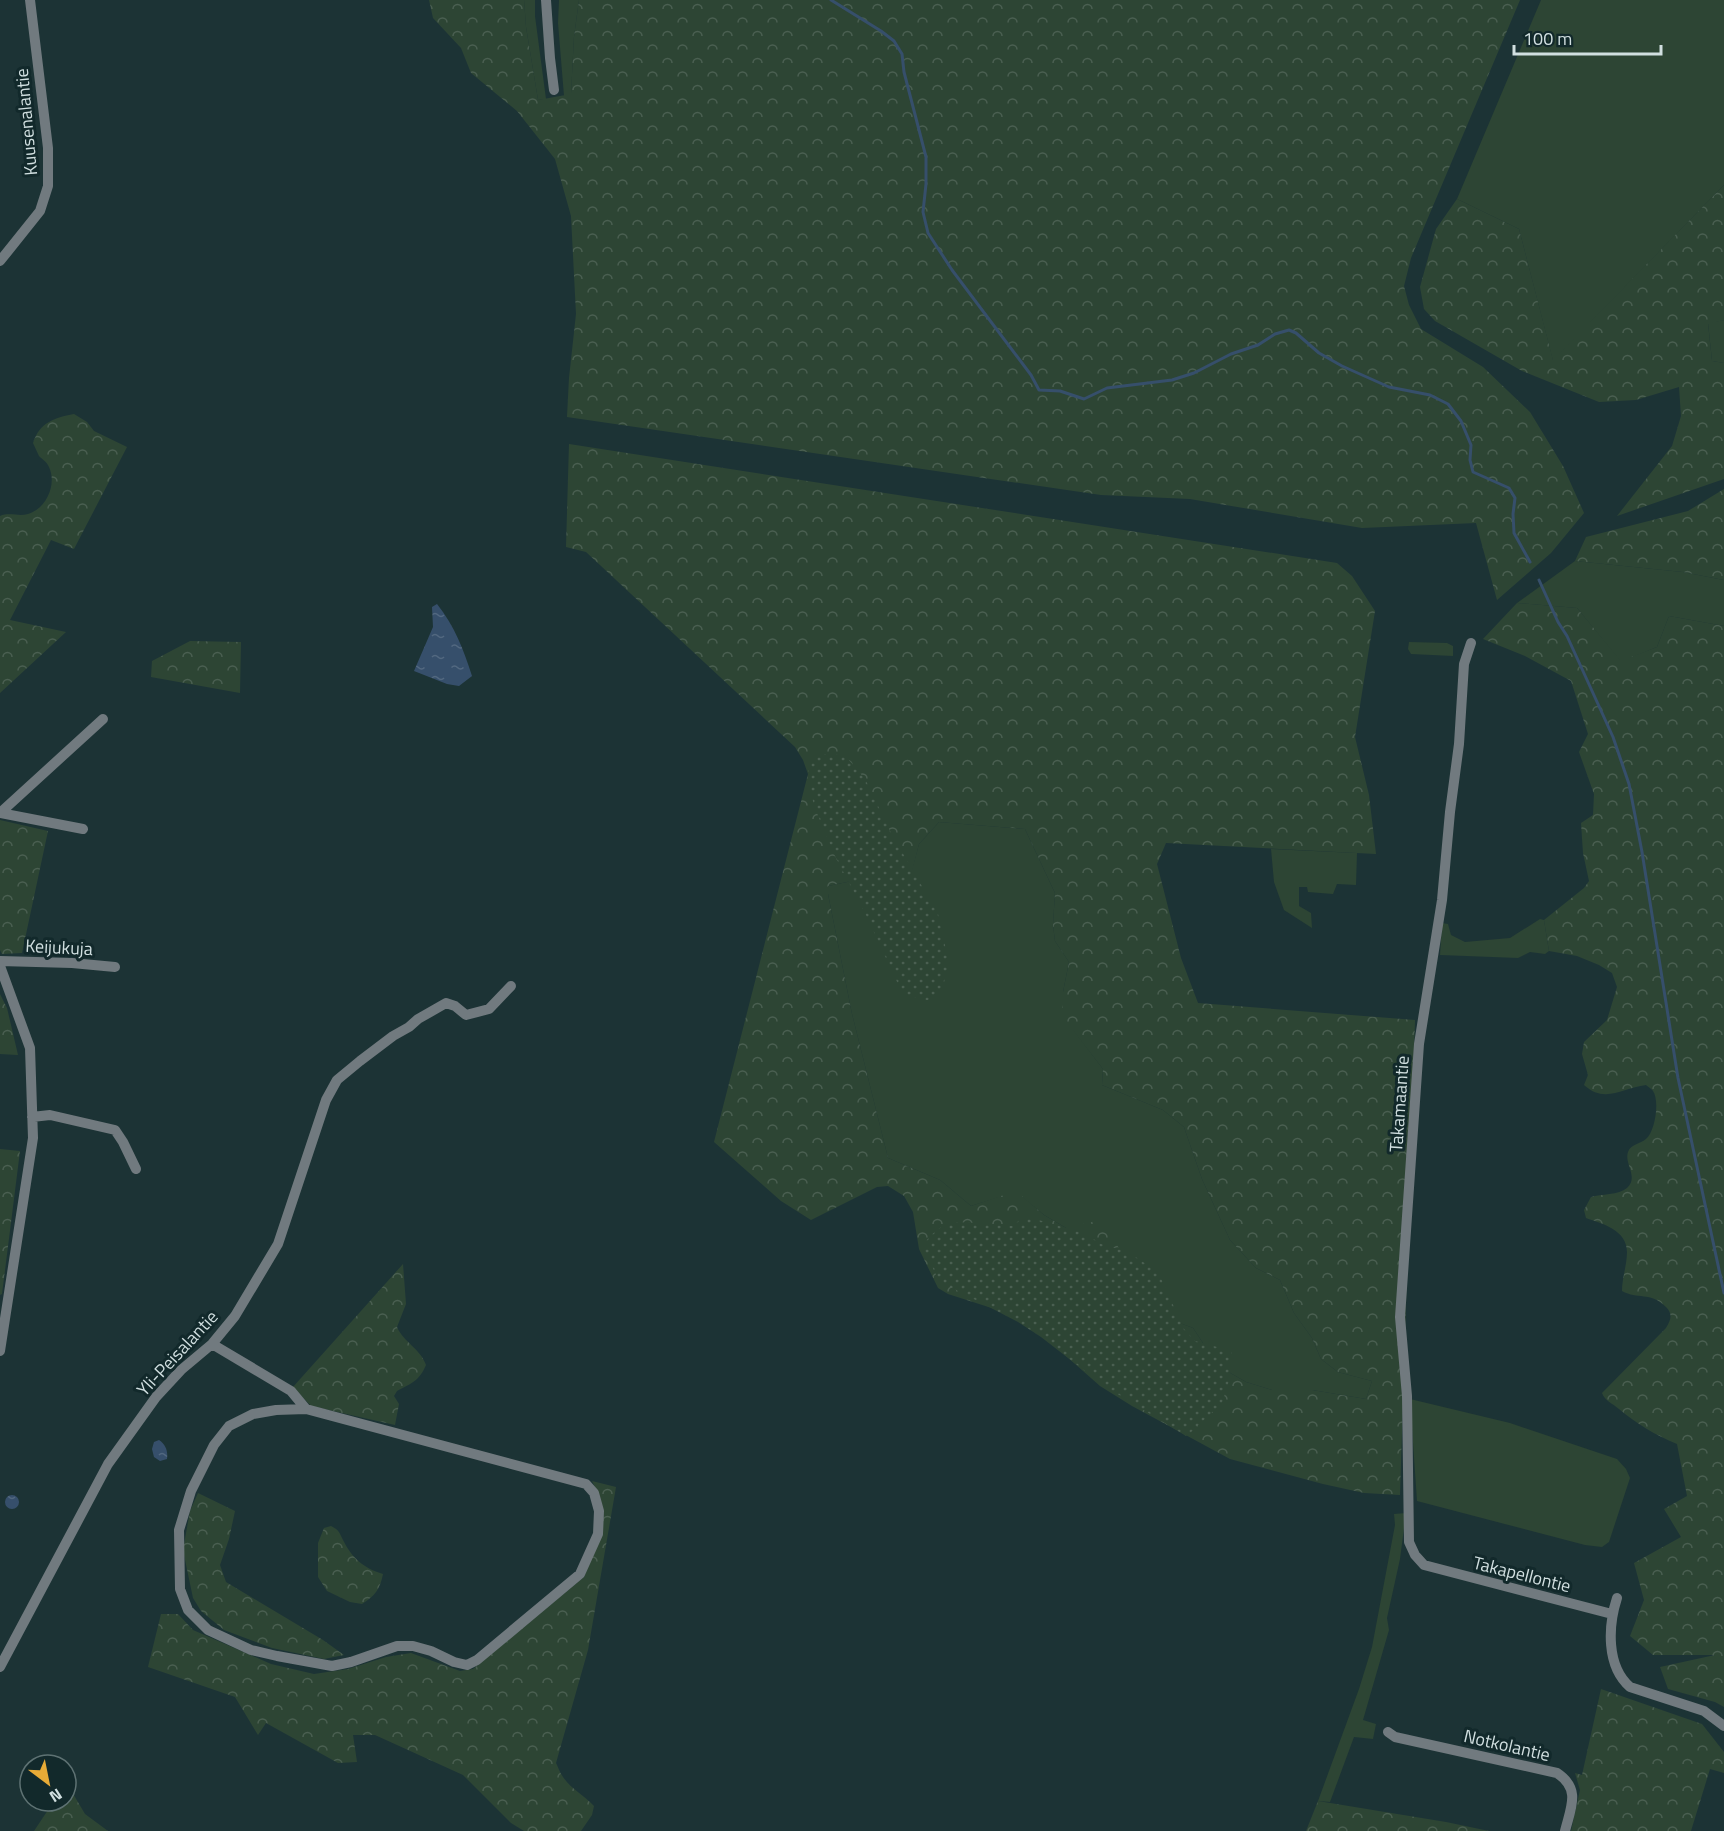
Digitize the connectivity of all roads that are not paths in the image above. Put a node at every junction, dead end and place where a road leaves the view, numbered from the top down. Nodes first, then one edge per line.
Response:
1 (30, 0) edge
2 (546, 0) edge
3 (554, 90) dead end
4 (0, 261) edge
5 (1471, 643) dead end
6 (103, 719) dead end
7 (0, 813) edge
8 (83, 829) dead end
9 (0, 961) edge
10 (0, 966) edge
11 (115, 967) dead end
12 (511, 986) dead end
13 (32, 1117) junction
14 (136, 1169) dead end
15 (212, 1344) junction
16 (0, 1351) edge
17 (306, 1409) junction
18 (1424, 1565) joint
19 (1617, 1598) dead end
20 (1612, 1614) junction
21 (0, 1667) edge
22 (1724, 1726) edge
23 (1388, 1732) dead end
24 (1565, 1831) edge

1 - 4 street, Kuusenalantie
2 - 3 street
5 - 18 street, Takamaantie
6 - 7 street
7 - 8 street
9 - 11 street, Keijukuja
10 - 13 street
12 - 15 street, Yli-Peisalantie
13 - 14 street
13 - 16 street
15 - 17 street
15 - 21 street, Yli-Peisalantie
17 - 17 street
18 - 20 street, Takapellontie
19 - 20 street
20 - 22 street
23 - 24 street, Notkolantie

